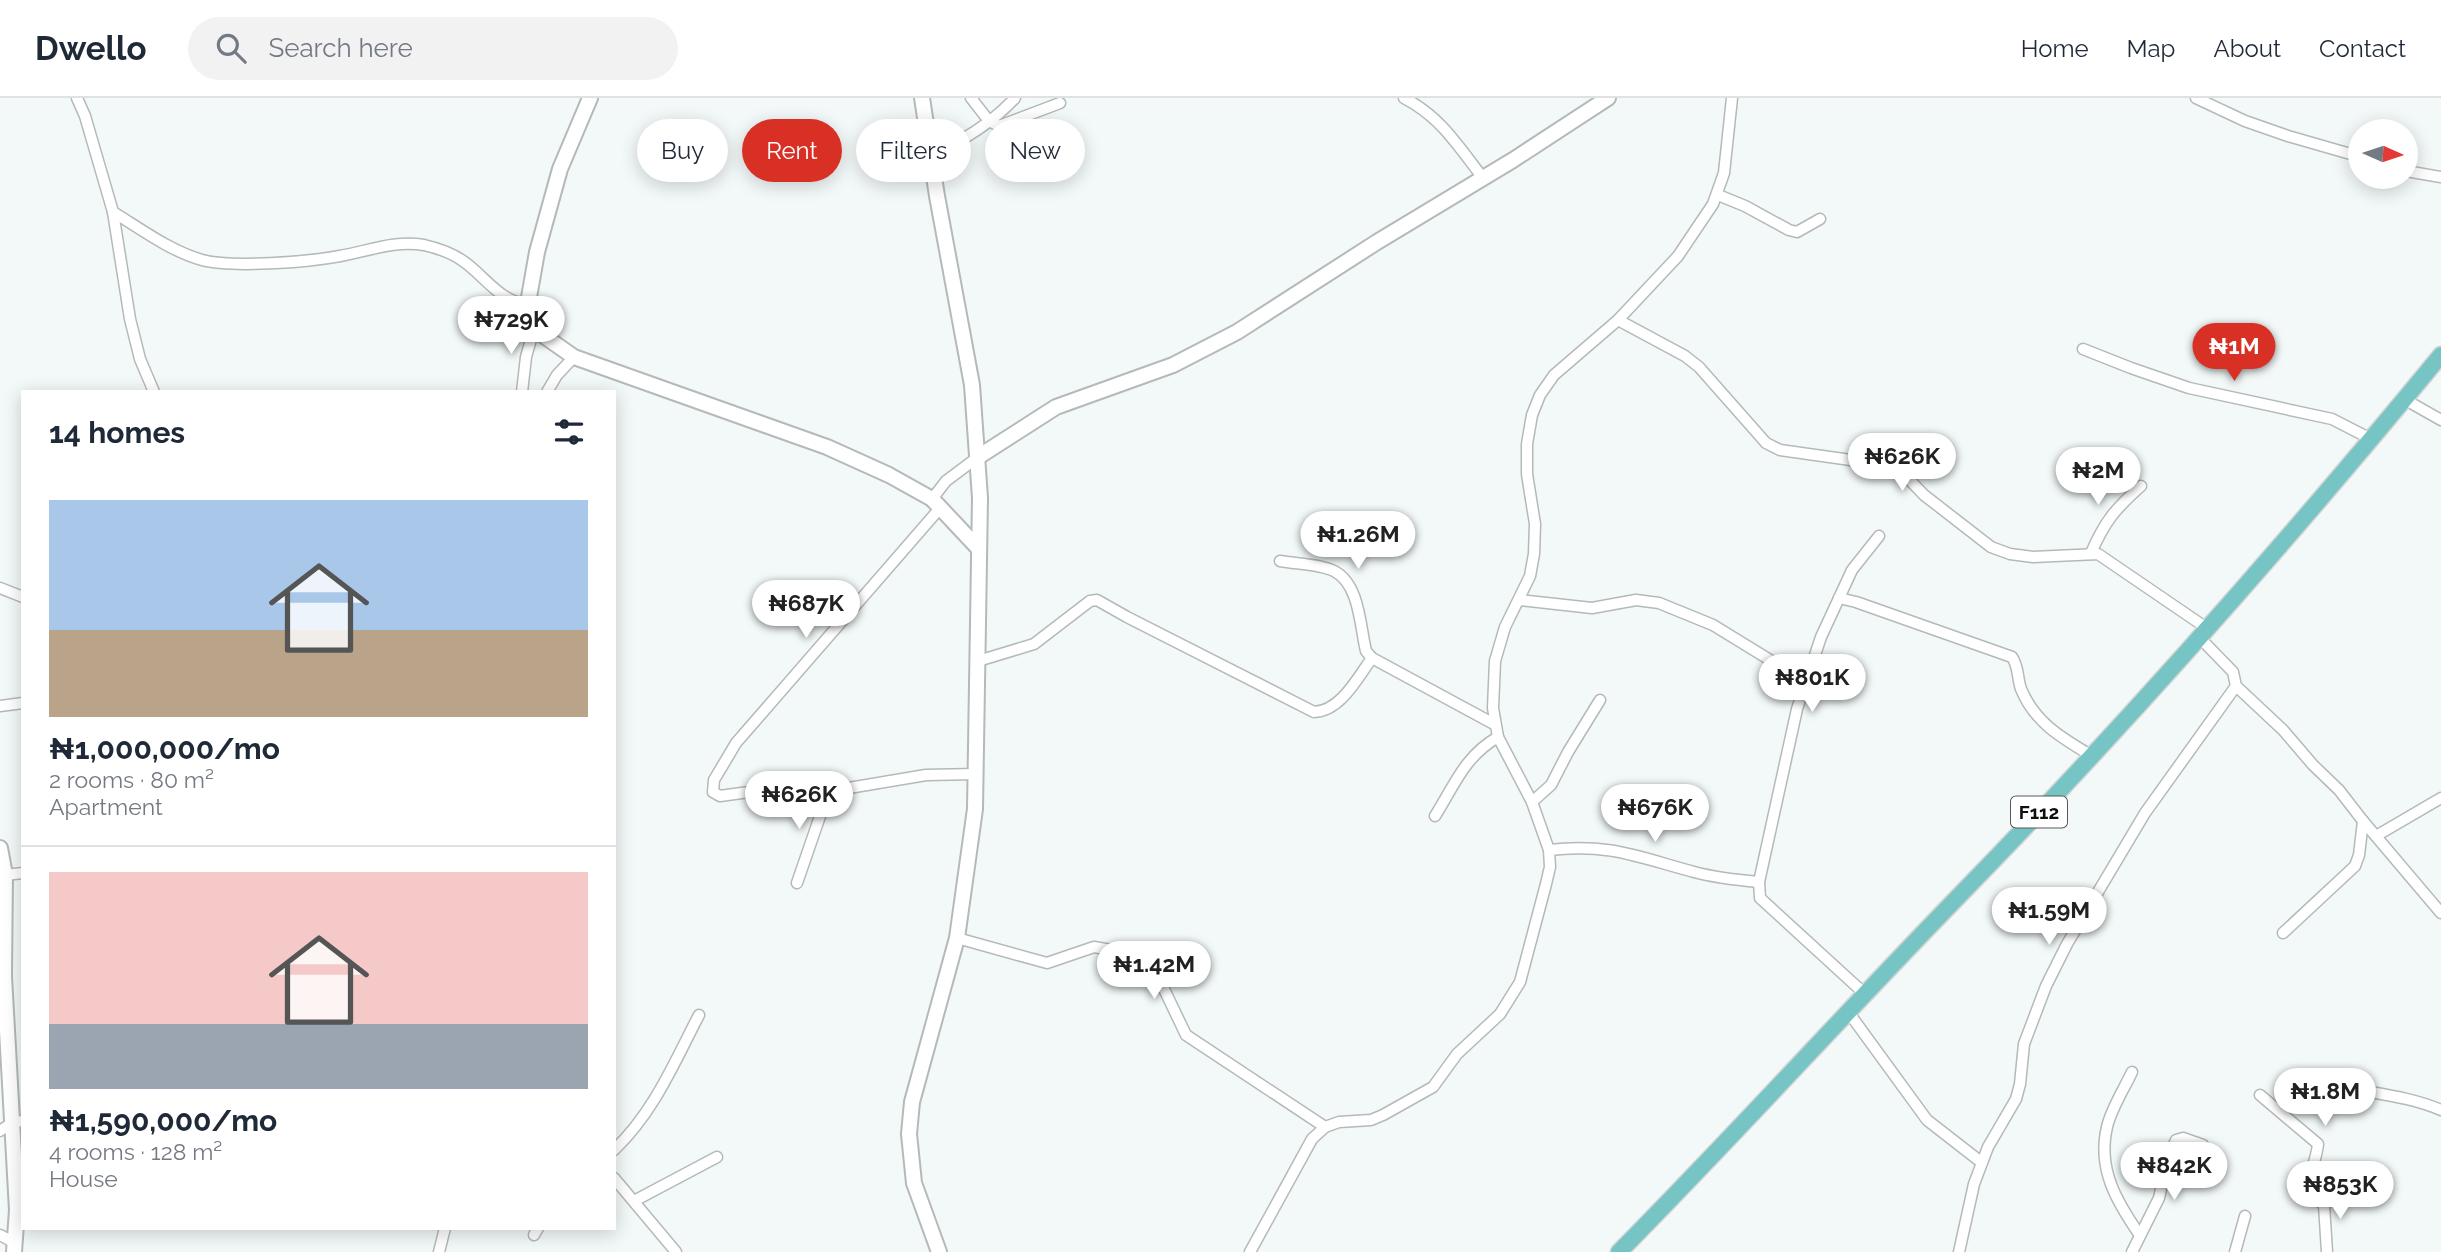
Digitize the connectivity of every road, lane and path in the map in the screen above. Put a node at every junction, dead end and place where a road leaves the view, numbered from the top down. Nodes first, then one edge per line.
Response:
1 (77, 98) edge
2 (590, 98) edge
3 (922, 98) edge
4 (971, 98) edge
5 (1015, 98) edge
6 (1404, 98) edge
7 (1608, 98) edge
8 (1732, 98) edge
9 (2196, 98) edge
10 (1060, 103) dead end
11 (925, 119) edge
12 (987, 119) edge
13 (992, 119) edge
14 (1021, 119) edge
15 (985, 125) edge
16 (971, 136) edge
17 (2348, 153) edge
18 (2418, 173) edge
19 (2441, 177) edge
20 (1483, 178) junction
21 (936, 182) edge
22 (1718, 195) junction
23 (113, 212) junction
24 (1820, 219) dead end
25 (528, 303) junction
26 (1618, 320) junction
27 (534, 329) junction
28 (2083, 349) dead end
29 (2441, 355) edge
30 (574, 357) junction
31 (153, 390) edge
32 (522, 390) edge
33 (548, 390) edge
34 (2404, 399) junction
35 (2441, 420) edge
36 (2371, 439) junction
37 (978, 457) junction
38 (2141, 486) dead end
39 (937, 503) junction
40 (1879, 536) dead end
41 (979, 549) junction
42 (2091, 553) junction
43 (1280, 561) dead end
44 (0, 588) edge
45 (21, 596) edge
46 (1839, 598) junction
47 (1519, 600) junction
48 (2204, 634) junction
49 (1372, 658) junction
50 (978, 661) junction
51 (1806, 682) junction
52 (2235, 686) junction
53 (1600, 700) dead end
54 (21, 703) edge
55 (0, 706) edge
56 (1494, 724) junction
57 (1498, 737) junction
58 (2092, 756) junction
59 (977, 774) junction
60 (830, 790) junction
61 (2441, 798) edge
62 (1532, 802) junction
63 (1435, 816) dead end
64 (2363, 821) junction
65 (2375, 836) junction
66 (0, 848) edge
67 (1549, 850) junction
68 (21, 873) edge
69 (5, 875) junction
70 (1759, 882) junction
71 (797, 883) dead end
72 (2441, 913) edge
73 (2283, 933) dead end
74 (957, 938) junction
75 (1866, 995) junction
76 (1849, 1013) junction
77 (699, 1015) dead end
78 (2132, 1072) dead end
79 (2323, 1083) dead end
80 (2260, 1095) dead end
81 (2441, 1110) edge
82 (18, 1121) edge
83 (1325, 1127) junction
84 (0, 1132) edge
85 (2203, 1145) dead end
86 (616, 1148) edge
87 (718, 1157) dead end
88 (1981, 1162) junction
89 (616, 1180) edge
90 (2329, 1189) dead end
91 (634, 1201) junction
92 (2324, 1205) junction
93 (2245, 1216) dead end
94 (444, 1230) edge
95 (2139, 1234) junction
96 (0, 1235) edge
97 (14, 1247) edge
98 (439, 1252) edge
99 (676, 1252) edge
100 (939, 1252) edge
101 (1250, 1252) edge
102 (1619, 1252) edge
103 (1959, 1252) edge
104 (2132, 1252) edge
105 (2235, 1252) edge
106 (2327, 1252) edge

1 - 23 street
2 - 25 street
3 - 11 street
4 - 12 street
5 - 13 street
6 - 20 street
7 - 20 street
8 - 22 street
9 - 17 street
10 - 14 street
15 - 16 street
18 - 19 street
20 - 37 street
21 - 37 street
22 - 24 street
22 - 26 street
23 - 25 street
23 - 31 street
25 - 27 street
26 - 42 street
26 - 47 street
27 - 30 street
27 - 32 street
28 - 36 street
29 - 34 main road, F112
30 - 33 street
30 - 39 street
34 - 35 street
34 - 36 main road, F112
36 - 48 main road, F112
37 - 39 street
37 - 41 street
38 - 42 street
39 - 41 street
39 - 60 street
40 - 46 street
41 - 50 street
42 - 48 street
43 - 49 street
44 - 45 street
46 - 51 street
46 - 58 street
47 - 51 street
47 - 56 street
48 - 52 street
48 - 58 main road, F112
49 - 50 street
49 - 56 street
50 - 59 street
51 - 70 street
52 - 64 street
52 - 88 street
53 - 62 street
54 - 55 street
56 - 57 street
57 - 62 street
57 - 63 street
58 - 75 main road, F112
59 - 60 street
59 - 74 street
60 - 71 street
61 - 65 street
62 - 67 street
64 - 65 street
64 - 73 street
65 - 72 street
66 - 69 street
67 - 70 street
67 - 83 street
68 - 69 street
69 - 82 street
70 - 75 street
74 - 83 street
74 - 100 street
75 - 76 main road, F112
76 - 88 street
76 - 102 main road, F112
77 - 86 street
78 - 95 street
79 - 81 street
80 - 92 street
82 - 84 street
82 - 97 street
83 - 101 street
85 - 95 street
87 - 91 street
88 - 103 street
89 - 91 street
90 - 92 street
91 - 99 street
92 - 106 street
93 - 105 street
94 - 98 street
95 - 104 street
96 - 97 street

